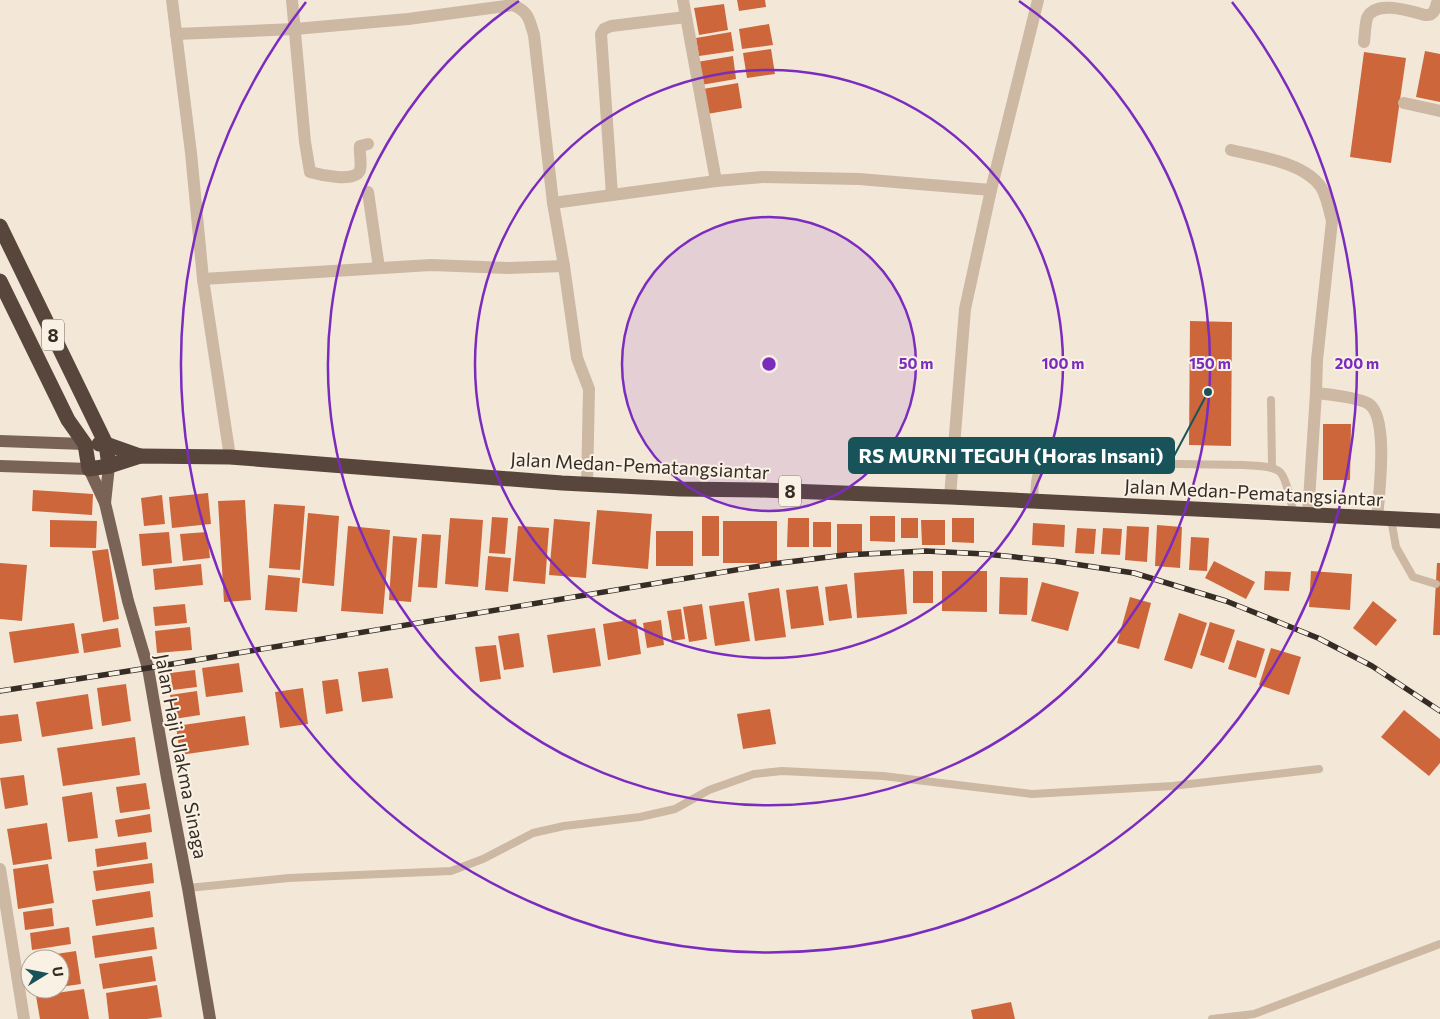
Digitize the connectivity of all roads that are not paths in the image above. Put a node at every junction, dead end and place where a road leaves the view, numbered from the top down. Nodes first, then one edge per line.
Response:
1 (172, 0) edge
2 (292, 0) edge
3 (683, 0) edge
4 (1038, 0) edge
5 (1438, 0) edge
6 (686, 17) junction
7 (296, 29) junction
8 (176, 34) junction
9 (1364, 42) dead end
10 (1404, 103) dead end
11 (1440, 111) edge
12 (368, 144) dead end
13 (1231, 150) dead end
14 (716, 181) junction
15 (991, 190) junction
16 (368, 192) dead end
17 (612, 195) junction
18 (553, 202) junction
19 (0, 226) edge
20 (564, 266) junction
21 (379, 268) junction
22 (203, 279) junction
23 (0, 281) edge
24 (1316, 393) junction
25 (1271, 400) dead end
26 (0, 441) edge
27 (85, 444) junction
28 (106, 444) junction
29 (140, 456) junction
30 (230, 457) junction
31 (0, 466) edge
32 (109, 466) junction
33 (1272, 468) junction
34 (89, 469) junction
35 (587, 485) junction
36 (950, 497) junction
37 (1034, 502) junction
38 (105, 503) junction
39 (1301, 515) junction
40 (1384, 518) junction
41 (1440, 521) edge
42 (1436, 584) dead end
43 (1319, 769) dead end
44 (0, 869) edge
45 (188, 888) junction
46 (6, 943) edge
47 (1440, 944) edge
48 (24, 1019) edge
49 (210, 1019) edge
50 (1212, 1019) edge

1 - 8 street
2 - 7 street
3 - 6 street
4 - 15 street
5 - 9 street
6 - 14 street
6 - 17 street
7 - 8 street
7 - 12 street
7 - 18 street
8 - 22 street
10 - 11 street
13 - 24 street
14 - 15 street
14 - 17 street
15 - 36 street
16 - 21 street
17 - 18 street
18 - 20 street
19 - 28 highway, 8
20 - 21 street
20 - 35 street
21 - 22 street
22 - 30 street
23 - 27 highway, 8
24 - 39 street
24 - 40 street
25 - 33 lane
26 - 27 main road
27 - 28 highway
27 - 34 highway, 8
28 - 29 highway, 8
28 - 32 highway
29 - 30 highway, Jalan Medan-Pematangsiantar / 8
29 - 32 highway, Jalan Medan-Pematangsiantar / 8
30 - 35 highway, Jalan Medan-Pematangsiantar / 8
31 - 34 main road
32 - 34 highway, 8
32 - 38 main road, Jalan Haji Ulakma Sinaga
33 - 37 lane
33 - 39 lane
34 - 38 main road, Jalan Haji Ulakma Sinaga
35 - 36 highway, Jalan Medan-Pematangsiantar / 8
36 - 37 highway, Jalan Medan-Pematangsiantar / 8
37 - 39 highway, Jalan Medan-Pematangsiantar / 8
38 - 45 main road, Jalan Haji Ulakma Sinaga
39 - 40 highway, Jalan Medan-Pematangsiantar / 8
40 - 41 highway, Jalan Medan-Pematangsiantar / 8
40 - 42 lane
43 - 45 lane
44 - 46 street
45 - 49 main road, Jalan Haji Ulakma Sinaga
46 - 48 street
47 - 50 lane

